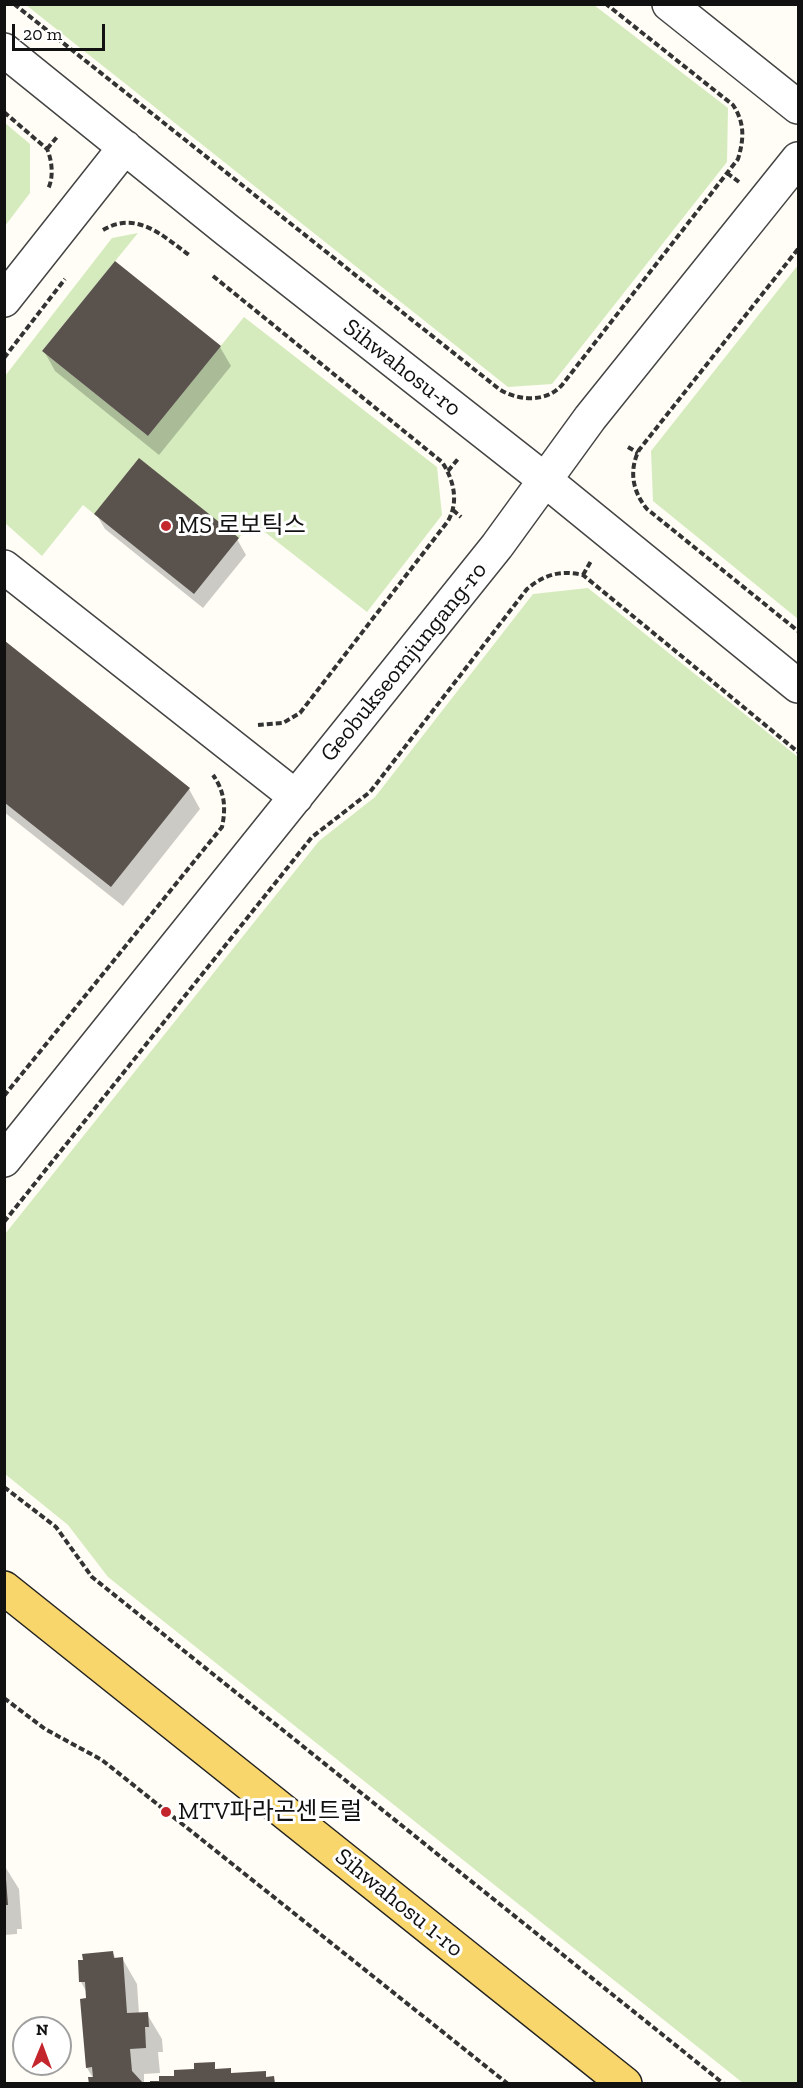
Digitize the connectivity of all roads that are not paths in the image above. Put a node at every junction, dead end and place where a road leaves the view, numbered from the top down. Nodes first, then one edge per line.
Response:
1 (669, 4) edge
2 (4, 50) edge
3 (798, 107) edge
4 (125, 147) junction
5 (798, 159) edge
6 (4, 300) edge
7 (545, 480) junction
8 (4, 567) edge
9 (798, 686) edge
10 (296, 797) junction
11 (4, 1160) edge
12 (4, 1588) edge
13 (625, 2084) edge

1 - 3 street
2 - 4 street, Sihwahosu-ro
4 - 6 street
4 - 7 street, Sihwahosu-ro
5 - 7 street, Geobukseomjungang-ro
7 - 9 street, Sihwahosu-ro
7 - 10 street, Geobukseomjungang-ro
8 - 10 street
10 - 11 street, Geobukseomjungang-ro
12 - 13 main road, Sihwahosu 1-ro

